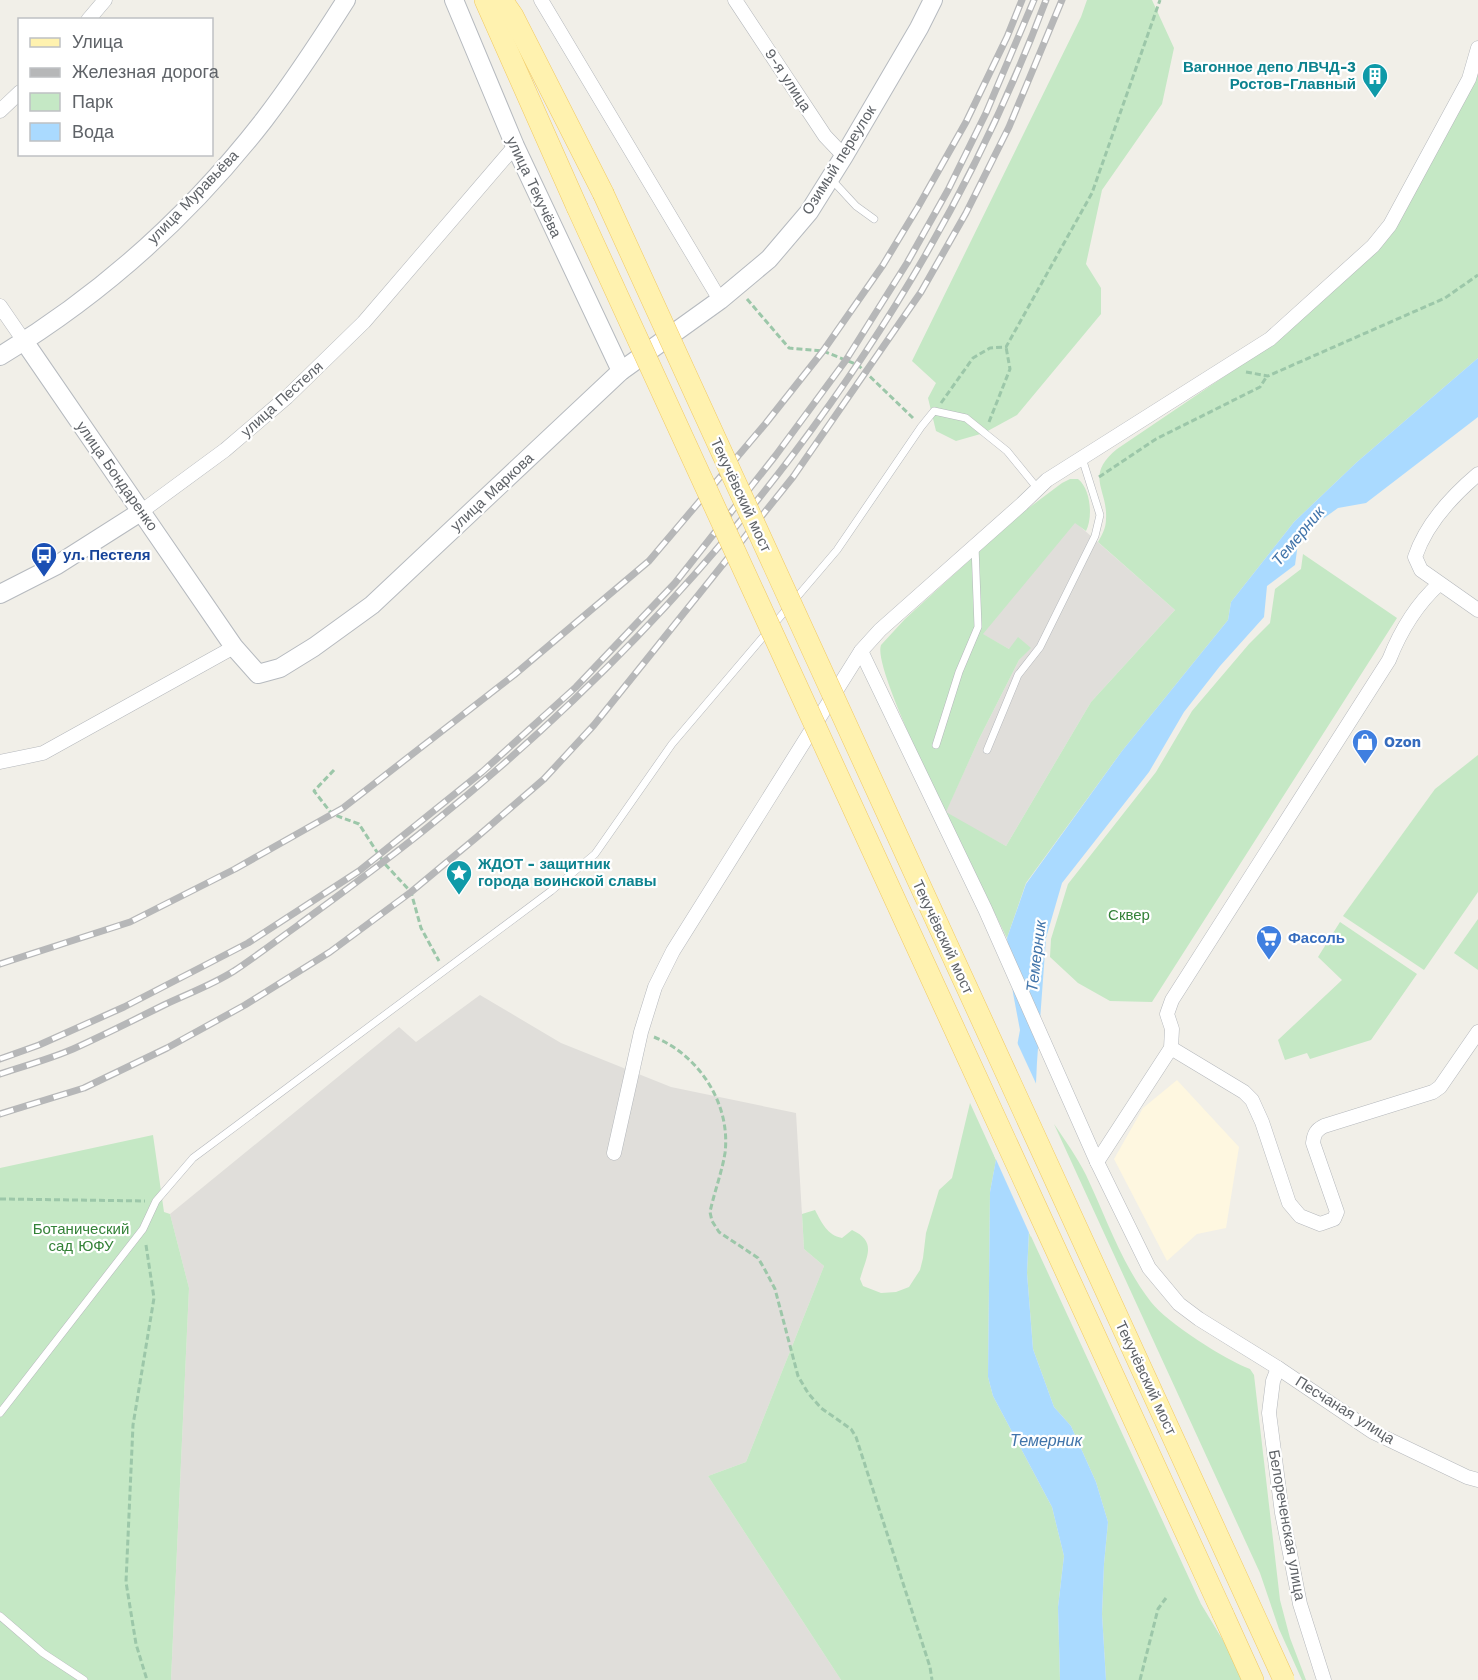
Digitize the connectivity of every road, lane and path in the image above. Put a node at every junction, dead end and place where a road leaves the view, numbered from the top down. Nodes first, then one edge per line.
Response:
1 (105, 0) edge
2 (346, 0) edge
3 (454, 0) edge
4 (486, 0) edge
5 (502, 0) edge
6 (541, 0) edge
7 (735, 0) edge
8 (933, 0) edge
9 (1160, 0) edge
10 (90, 18) edge
11 (1478, 48) edge
12 (18, 94) edge
13 (0, 111) edge
14 (515, 146) junction
15 (844, 156) junction
16 (830, 178) junction
17 (874, 219) dead end
18 (1478, 275) edge
19 (736, 286) junction
20 (720, 300) junction
21 (0, 306) edge
22 (24, 341) junction
23 (1006, 347) junction
24 (0, 356) edge
25 (1224, 368) junction
26 (621, 371) junction
27 (1268, 376) junction
28 (934, 411) junction
29 (921, 427) junction
30 (984, 433) junction
31 (1082, 458) junction
32 (1478, 474) edge
33 (1090, 483) junction
34 (1038, 489) junction
35 (142, 511) junction
36 (975, 546) junction
37 (1439, 584) junction
38 (0, 594) edge
39 (1478, 610) edge
40 (234, 646) junction
41 (861, 651) junction
42 (258, 674) joint
43 (936, 745) dead end
44 (987, 750) dead end
45 (0, 762) edge
46 (334, 770) dead end
47 (443, 971) junction
48 (641, 1032) junction
49 (1478, 1032) edge
50 (1171, 1048) junction
51 (614, 1153) dead end
52 (1098, 1162) junction
53 (0, 1199) edge
54 (156, 1201) junction
55 (143, 1229) junction
56 (1278, 1368) junction
57 (0, 1413) edge
58 (1478, 1480) edge
59 (1166, 1598) dead end
60 (0, 1616) edge
61 (84, 1680) edge
62 (147, 1680) edge
63 (932, 1680) edge
64 (1140, 1680) edge
65 (1253, 1680) edge
66 (1284, 1680) edge
67 (1324, 1680) edge

1 - 10 street
2 - 22 street, улица Муравьёва
3 - 14 street, улица Текучёва
4 - 65 main road, Текучёвский мост, bridge
5 - 66 main road, Текучёвский мост, bridge
6 - 20 street
7 - 15 street, 9-я улица
8 - 15 street, Озимый переулок
9 - 23 path
11 - 25 street
12 - 13 street
14 - 26 street, улица Текучёва
14 - 35 street, улица Пестеля
15 - 16 street, Озимый переулок
16 - 17 lane
16 - 19 street, Озимый переулок
18 - 27 path
19 - 20 street, Озимый переулок
19 - 29 path
20 - 26 street, улица Маркова
21 - 22 street, улица Бондаренко
22 - 24 street, улица Муравьёва
22 - 35 street, улица Бондаренко
23 - 28 path
23 - 30 path
25 - 27 path
25 - 31 street
26 - 42 street, улица Маркова
27 - 33 path
28 - 29 lane
28 - 30 lane
29 - 47 lane
30 - 34 lane
31 - 33 lane
31 - 34 street
32 - 37 street
33 - 44 lane
34 - 36 street
35 - 38 street, улица Пестеля
35 - 40 street, улица Бондаренко
36 - 41 street
36 - 43 lane
37 - 39 street
37 - 50 street
40 - 42 street, улица Бондаренко
40 - 45 street
41 - 48 street
41 - 52 street, Песчаная улица
46 - 47 path
47 - 54 lane
48 - 51 street
48 - 63 path
49 - 50 street
50 - 52 street
52 - 56 street, Песчаная улица
53 - 54 path
54 - 55 lane
55 - 57 lane
55 - 62 path
56 - 58 street, Песчаная улица
56 - 67 street, Белореченская улица
59 - 64 path
60 - 61 lane

